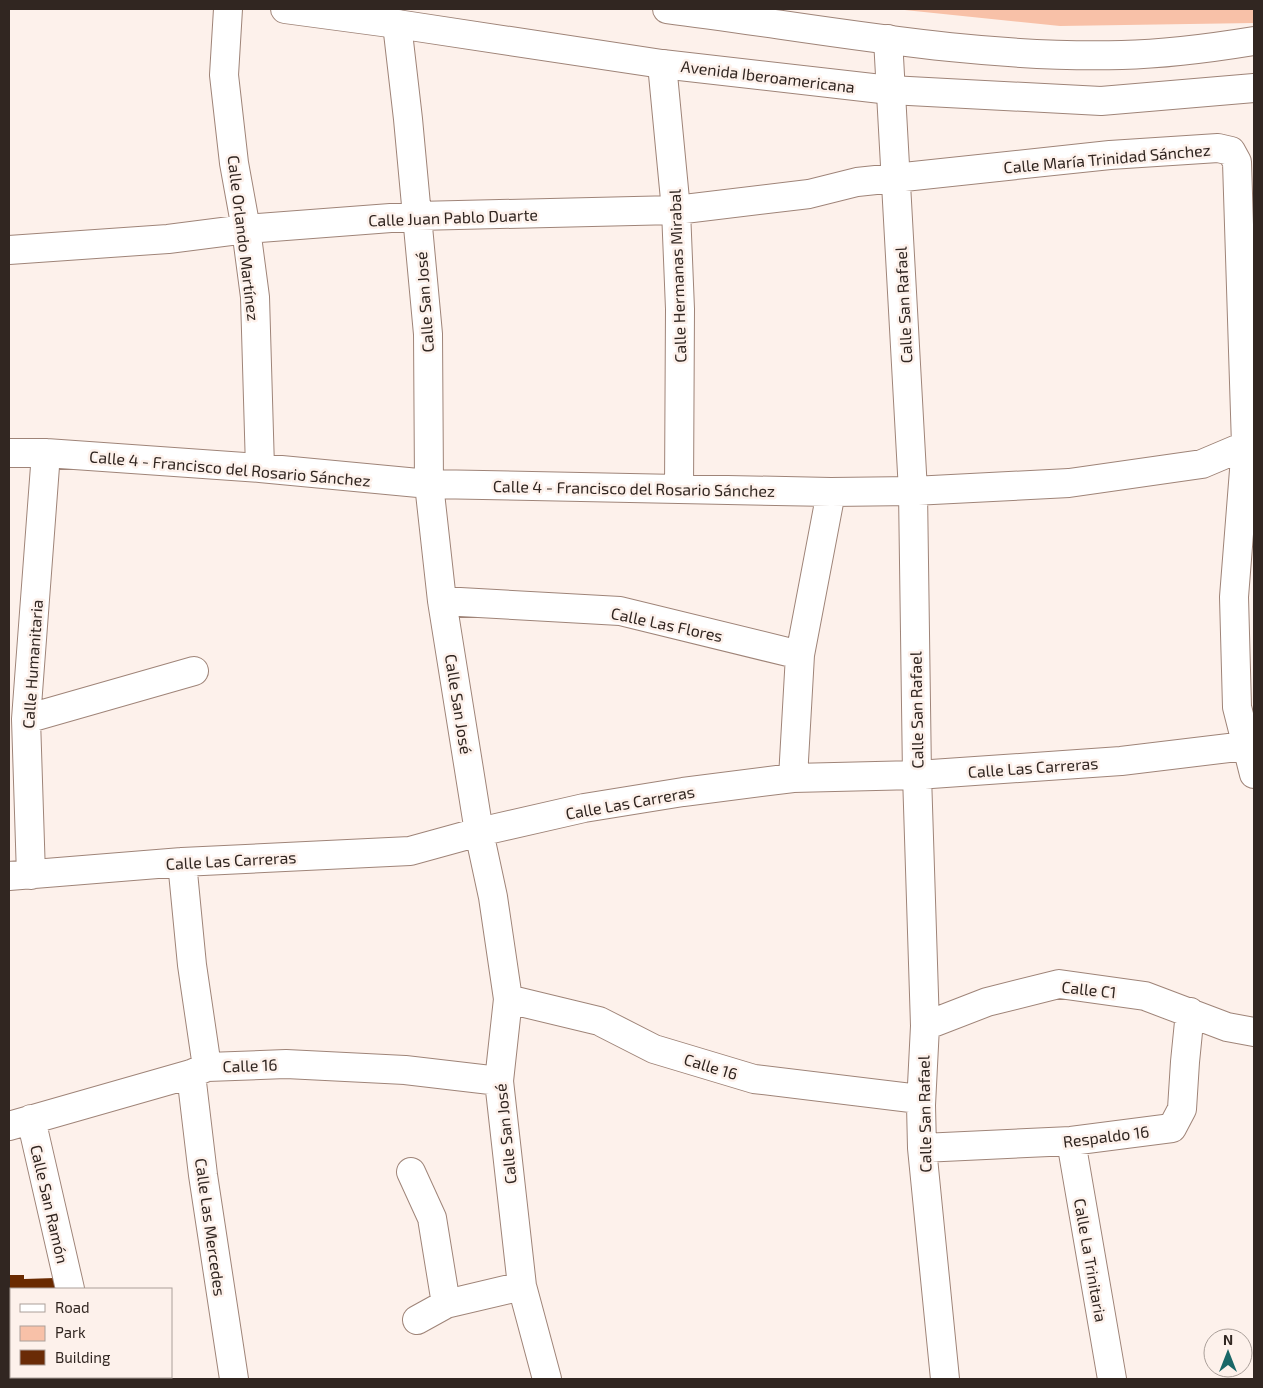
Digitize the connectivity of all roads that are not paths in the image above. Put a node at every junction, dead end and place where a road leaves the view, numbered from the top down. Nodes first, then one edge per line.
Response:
1 (228, 9) edge
2 (285, 9) edge
3 (667, 9) edge
4 (397, 24) junction
5 (888, 40) junction
6 (1254, 42) edge
7 (662, 64) junction
8 (1254, 88) edge
9 (890, 90) junction
10 (896, 178) junction
11 (676, 210) junction
12 (417, 216) junction
13 (246, 229) junction
14 (9, 250) edge
15 (1250, 443) edge
16 (9, 453) edge
17 (46, 453) junction
18 (260, 468) junction
19 (429, 484) junction
20 (679, 489) junction
21 (913, 491) junction
22 (831, 492) junction
23 (442, 602) junction
24 (800, 655) junction
25 (194, 671) dead end
26 (26, 718) junction
27 (1251, 746) edge
28 (1254, 774) edge
29 (917, 775) junction
30 (793, 778) junction
31 (479, 832) junction
32 (182, 862) junction
33 (20, 876) edge
34 (508, 999) junction
35 (1190, 1012) junction
36 (924, 1026) junction
37 (1254, 1032) edge
38 (199, 1070) junction
39 (499, 1081) junction
40 (921, 1105) junction
41 (20, 1122) edge
42 (1071, 1141) junction
43 (922, 1148) junction
44 (411, 1172) dead end
45 (522, 1286) junction
46 (70, 1288) edge
47 (446, 1304) junction
48 (417, 1320) dead end
49 (234, 1379) edge
50 (547, 1379) edge
51 (945, 1379) edge
52 (1112, 1379) edge

1 - 13 street, Calle Orlando Martínez
2 - 4 street, Avenida Iberoamericana
3 - 5 street
4 - 7 street, Avenida Iberoamericana
4 - 12 street, Calle San José
5 - 6 street
5 - 9 street, Calle San Rafael
7 - 9 street, Avenida Iberoamericana
7 - 11 street, Calle Hermanas Mirabal
8 - 9 street, Avenida Iberoamericana
9 - 10 street, Calle San Rafael
10 - 11 street, Calle Juan Pablo Duarte
10 - 15 street, Calle María Trinidad Sánchez
10 - 21 street, Calle San Rafael
11 - 12 street, Calle Juan Pablo Duarte
11 - 20 street, Calle Hermanas Mirabal
12 - 13 street, Calle Juan Pablo Duarte
12 - 19 street, Calle San José
13 - 14 street, Calle Juan Pablo Duarte
13 - 18 street, Calle Orlando Martínez
15 - 21 street, Calle 4 - Francisco del Rosario Sánchez
15 - 27 street, Calle María Trinidad Sánchez
16 - 17 street, Calle 4 - Francisco del Rosario Sánchez
17 - 18 street, Calle 4 - Francisco del Rosario Sánchez
17 - 26 street, Calle Humanitaria
18 - 19 street, Calle 4 - Francisco del Rosario Sánchez
19 - 20 street, Calle 4 - Francisco del Rosario Sánchez
19 - 23 street, Calle San José
20 - 22 street, Calle 4 - Francisco del Rosario Sánchez
21 - 22 street, Calle 4 - Francisco del Rosario Sánchez
21 - 29 street, Calle San Rafael
22 - 24 street
23 - 24 street, Calle Las Flores
23 - 31 street, Calle San José
24 - 30 street
25 - 26 street
26 - 33 street, Calle Humanitaria
27 - 28 street, Calle María Trinidad Sánchez
27 - 29 street, Calle Las Carreras
29 - 30 street, Calle Las Carreras
29 - 36 street, Calle San Rafael
30 - 31 street, Calle Las Carreras
31 - 32 street, Calle Las Carreras
31 - 34 street, Calle San José
32 - 33 street, Calle Las Carreras
32 - 38 street, Calle Las Mercedes
34 - 39 street, Calle San José
34 - 40 street, Calle 16
35 - 36 street, Calle C1
35 - 37 street, Calle C1
35 - 42 street, Respaldo 16
36 - 40 street, Calle San Rafael
38 - 39 street, Calle 16
38 - 41 street, Calle 16
38 - 49 street, Calle Las Mercedes
39 - 45 street, Calle San José
40 - 43 street, Calle San Rafael
41 - 46 street, Calle San Ramón
42 - 43 street, Respaldo 16
42 - 52 street, Calle La Trinitaria
43 - 51 street, Calle San Rafael
44 - 47 street
45 - 47 street
45 - 50 street, Calle San José
47 - 48 street

